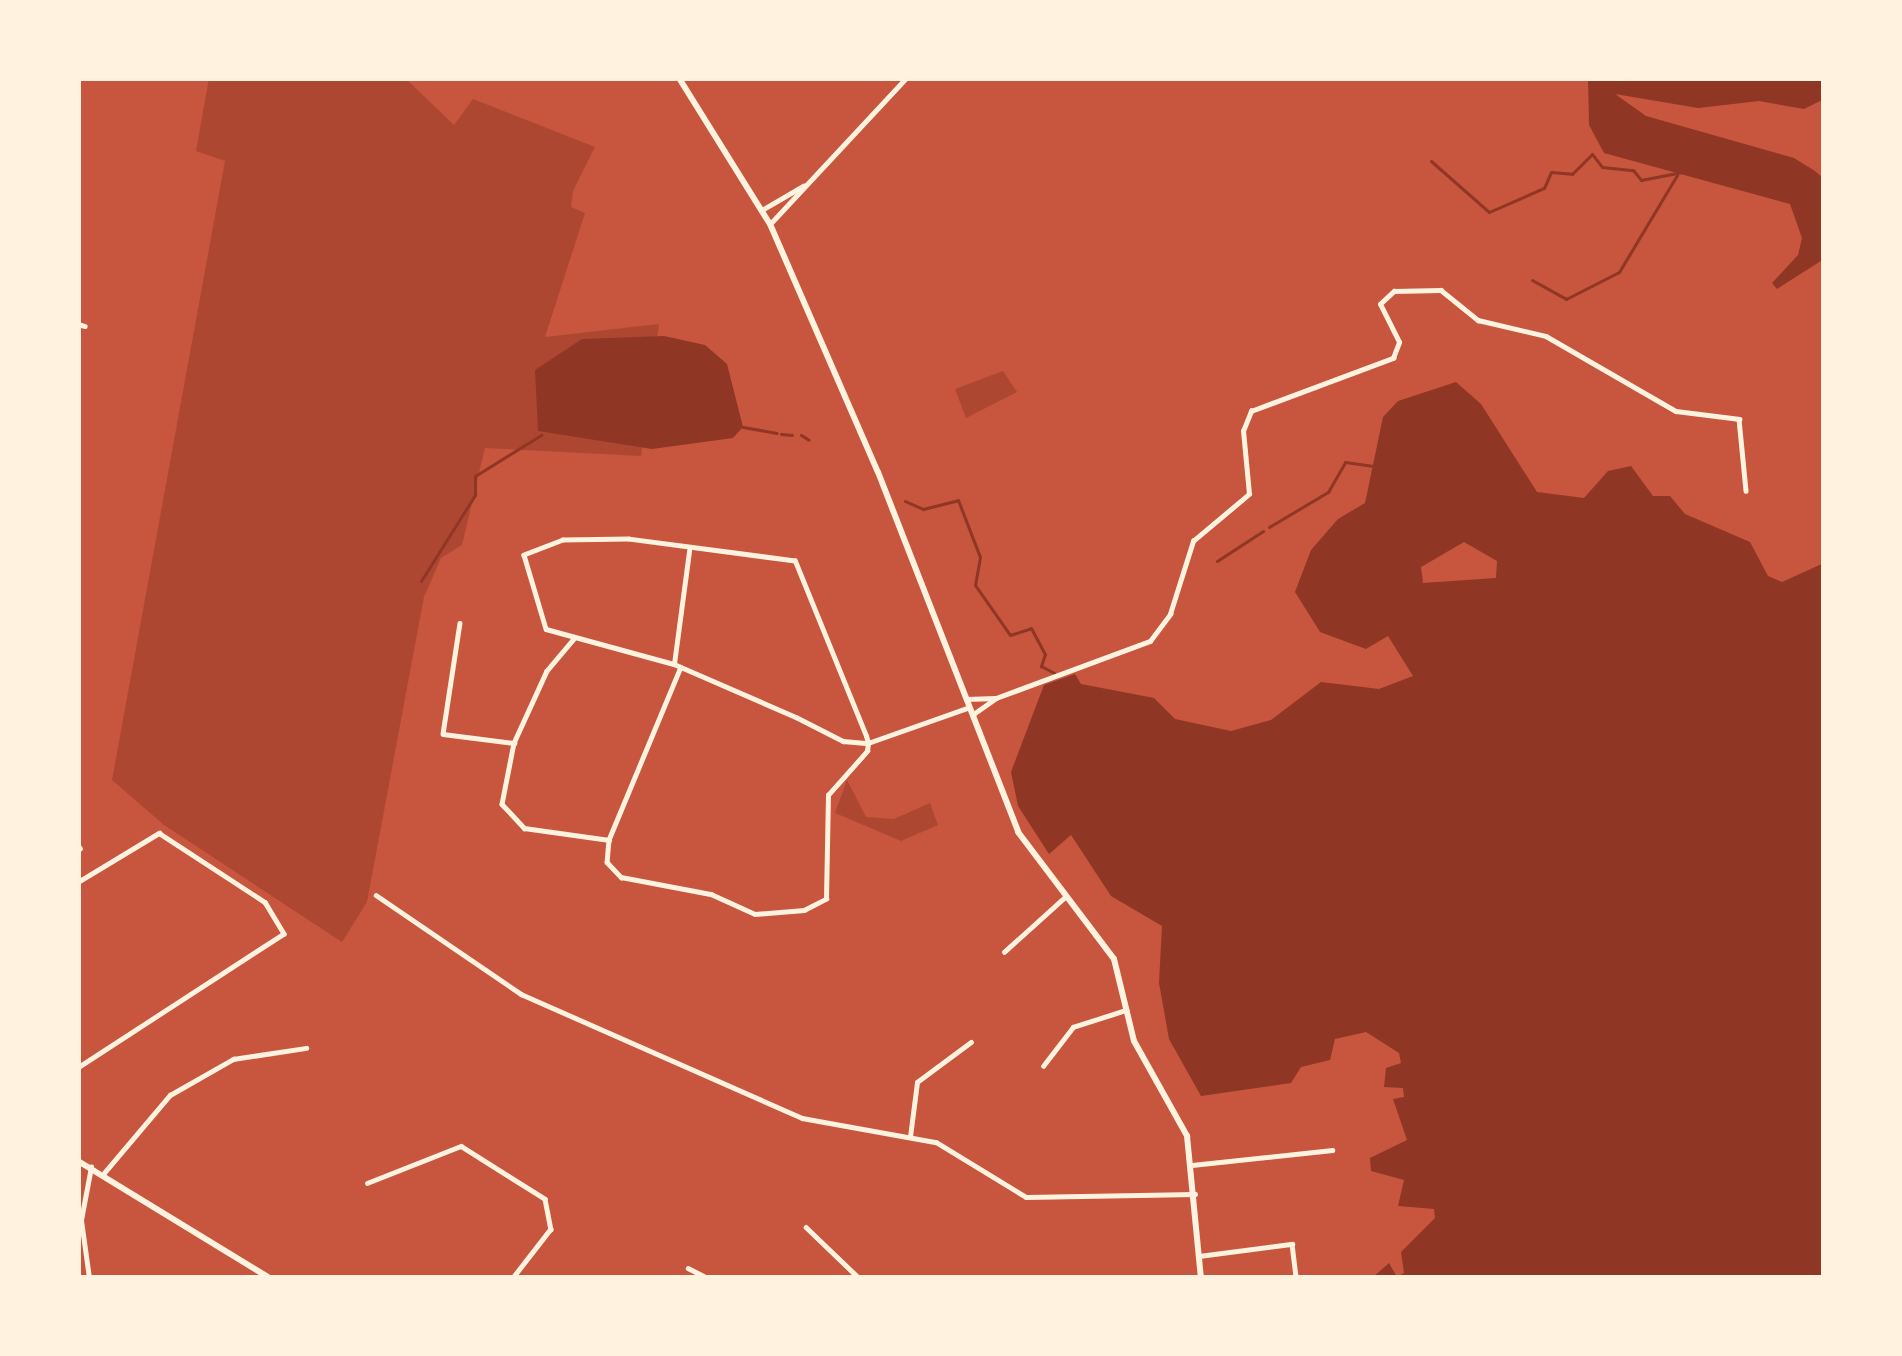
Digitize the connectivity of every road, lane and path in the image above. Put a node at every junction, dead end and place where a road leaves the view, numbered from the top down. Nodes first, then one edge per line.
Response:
1 (679, 78) edge
2 (906, 78) edge
3 (803, 186) junction
4 (762, 210) junction
5 (770, 224) junction
6 (1746, 491) dead end
7 (689, 549) junction
8 (460, 622) dead end
9 (574, 639) junction
10 (674, 664) junction
11 (681, 668) junction
12 (996, 698) junction
13 (969, 707) junction
14 (514, 743) junction
15 (868, 743) junction
16 (609, 840) junction
17 (78, 882) edge
18 (376, 895) dead end
19 (1065, 897) junction
20 (1004, 952) dead end
21 (1126, 1010) junction
22 (971, 1042) dead end
23 (306, 1048) dead end
24 (1042, 1066) dead end
25 (78, 1068) edge
26 (910, 1137) junction
27 (1332, 1150) dead end
28 (78, 1161) edge
29 (1192, 1165) junction
30 (91, 1166) junction
31 (104, 1173) junction
32 (367, 1183) dead end
33 (1195, 1193) junction
34 (806, 1227) dead end
35 (1199, 1256) junction
36 (688, 1268) dead end
37 (89, 1278) edge
38 (270, 1278) edge
39 (513, 1278) edge
40 (708, 1278) edge
41 (859, 1278) edge
42 (1201, 1278) edge
43 (1296, 1278) edge

1 - 4 main road
2 - 3 street
3 - 4 street
3 - 5 street
4 - 5 main road
5 - 13 main road
6 - 12 street
7 - 9 street
7 - 10 street
7 - 15 street
8 - 14 street
9 - 10 street
9 - 14 street
10 - 11 street
11 - 15 street
11 - 16 street
12 - 13 street
12 - 13 street
13 - 15 street
13 - 19 main road
14 - 16 street
15 - 16 street
17 - 25 street
18 - 26 street
19 - 20 street
19 - 21 main road
21 - 24 street
21 - 29 main road
22 - 26 street
23 - 31 street
26 - 33 street
27 - 29 street
28 - 30 main road
29 - 33 main road
30 - 31 main road
30 - 37 street
31 - 38 main road
32 - 39 street
33 - 35 main road
34 - 41 street
35 - 42 main road
35 - 43 street
36 - 40 street

